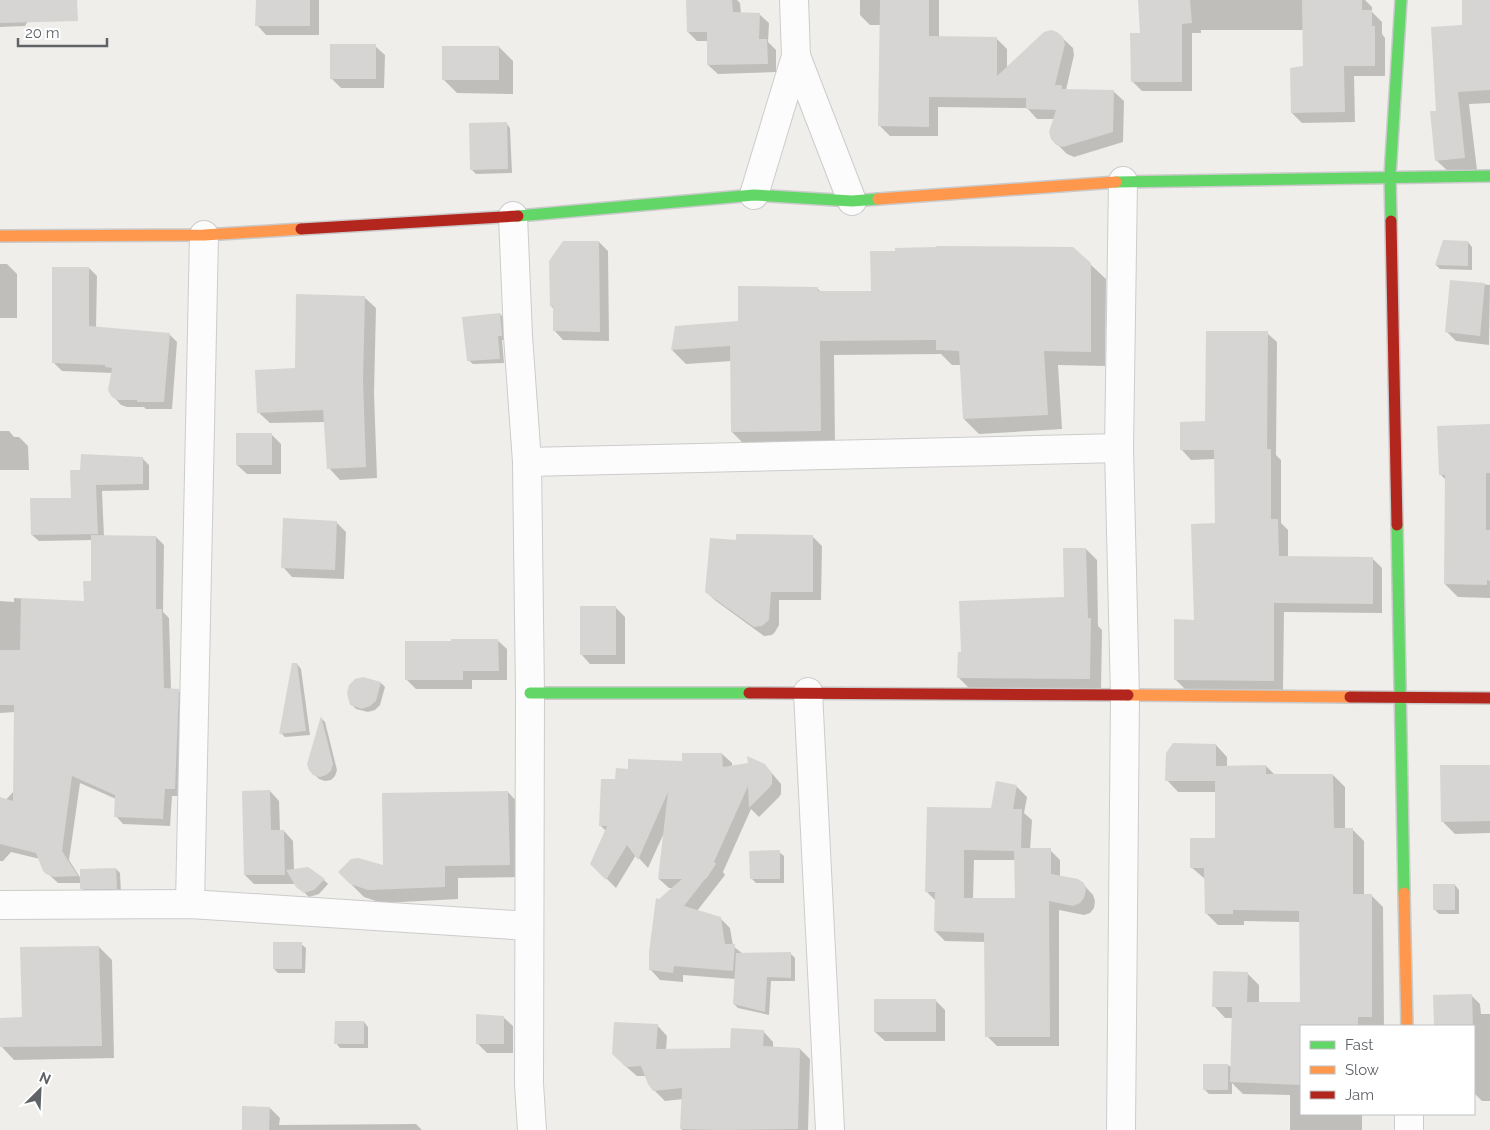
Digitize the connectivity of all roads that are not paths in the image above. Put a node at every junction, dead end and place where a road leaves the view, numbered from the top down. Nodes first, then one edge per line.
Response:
1 (794, 0) edge
2 (1401, 0) edge
3 (796, 56) junction
4 (1390, 176) junction
5 (1490, 176) edge
6 (1123, 181) junction
7 (754, 195) junction
8 (852, 201) junction
9 (513, 216) junction
10 (204, 235) junction
11 (0, 236) edge
12 (1119, 448) junction
13 (527, 462) junction
14 (808, 692) junction
15 (530, 693) junction
16 (1125, 696) junction
17 (1402, 697) junction
18 (1490, 698) edge
19 (190, 904) junction
20 (0, 905) edge
21 (529, 926) junction
22 (1407, 1025) edge
23 (1409, 1115) edge
24 (532, 1130) edge
25 (830, 1130) edge
26 (1121, 1130) edge
27 (1409, 1130) edge

1 - 3 street
2 - 4 street
3 - 7 street
3 - 8 street
4 - 5 street
4 - 6 street
4 - 17 street
6 - 8 street
6 - 12 street
7 - 8 street
7 - 9 street
9 - 10 street
9 - 13 street
10 - 11 street
10 - 19 street
12 - 13 street
12 - 16 street
13 - 15 street
14 - 15 street
14 - 16 street
14 - 25 street
15 - 21 street
16 - 17 street
16 - 26 street
17 - 18 street
17 - 22 street
19 - 20 street
19 - 21 street
21 - 24 street
23 - 27 street

